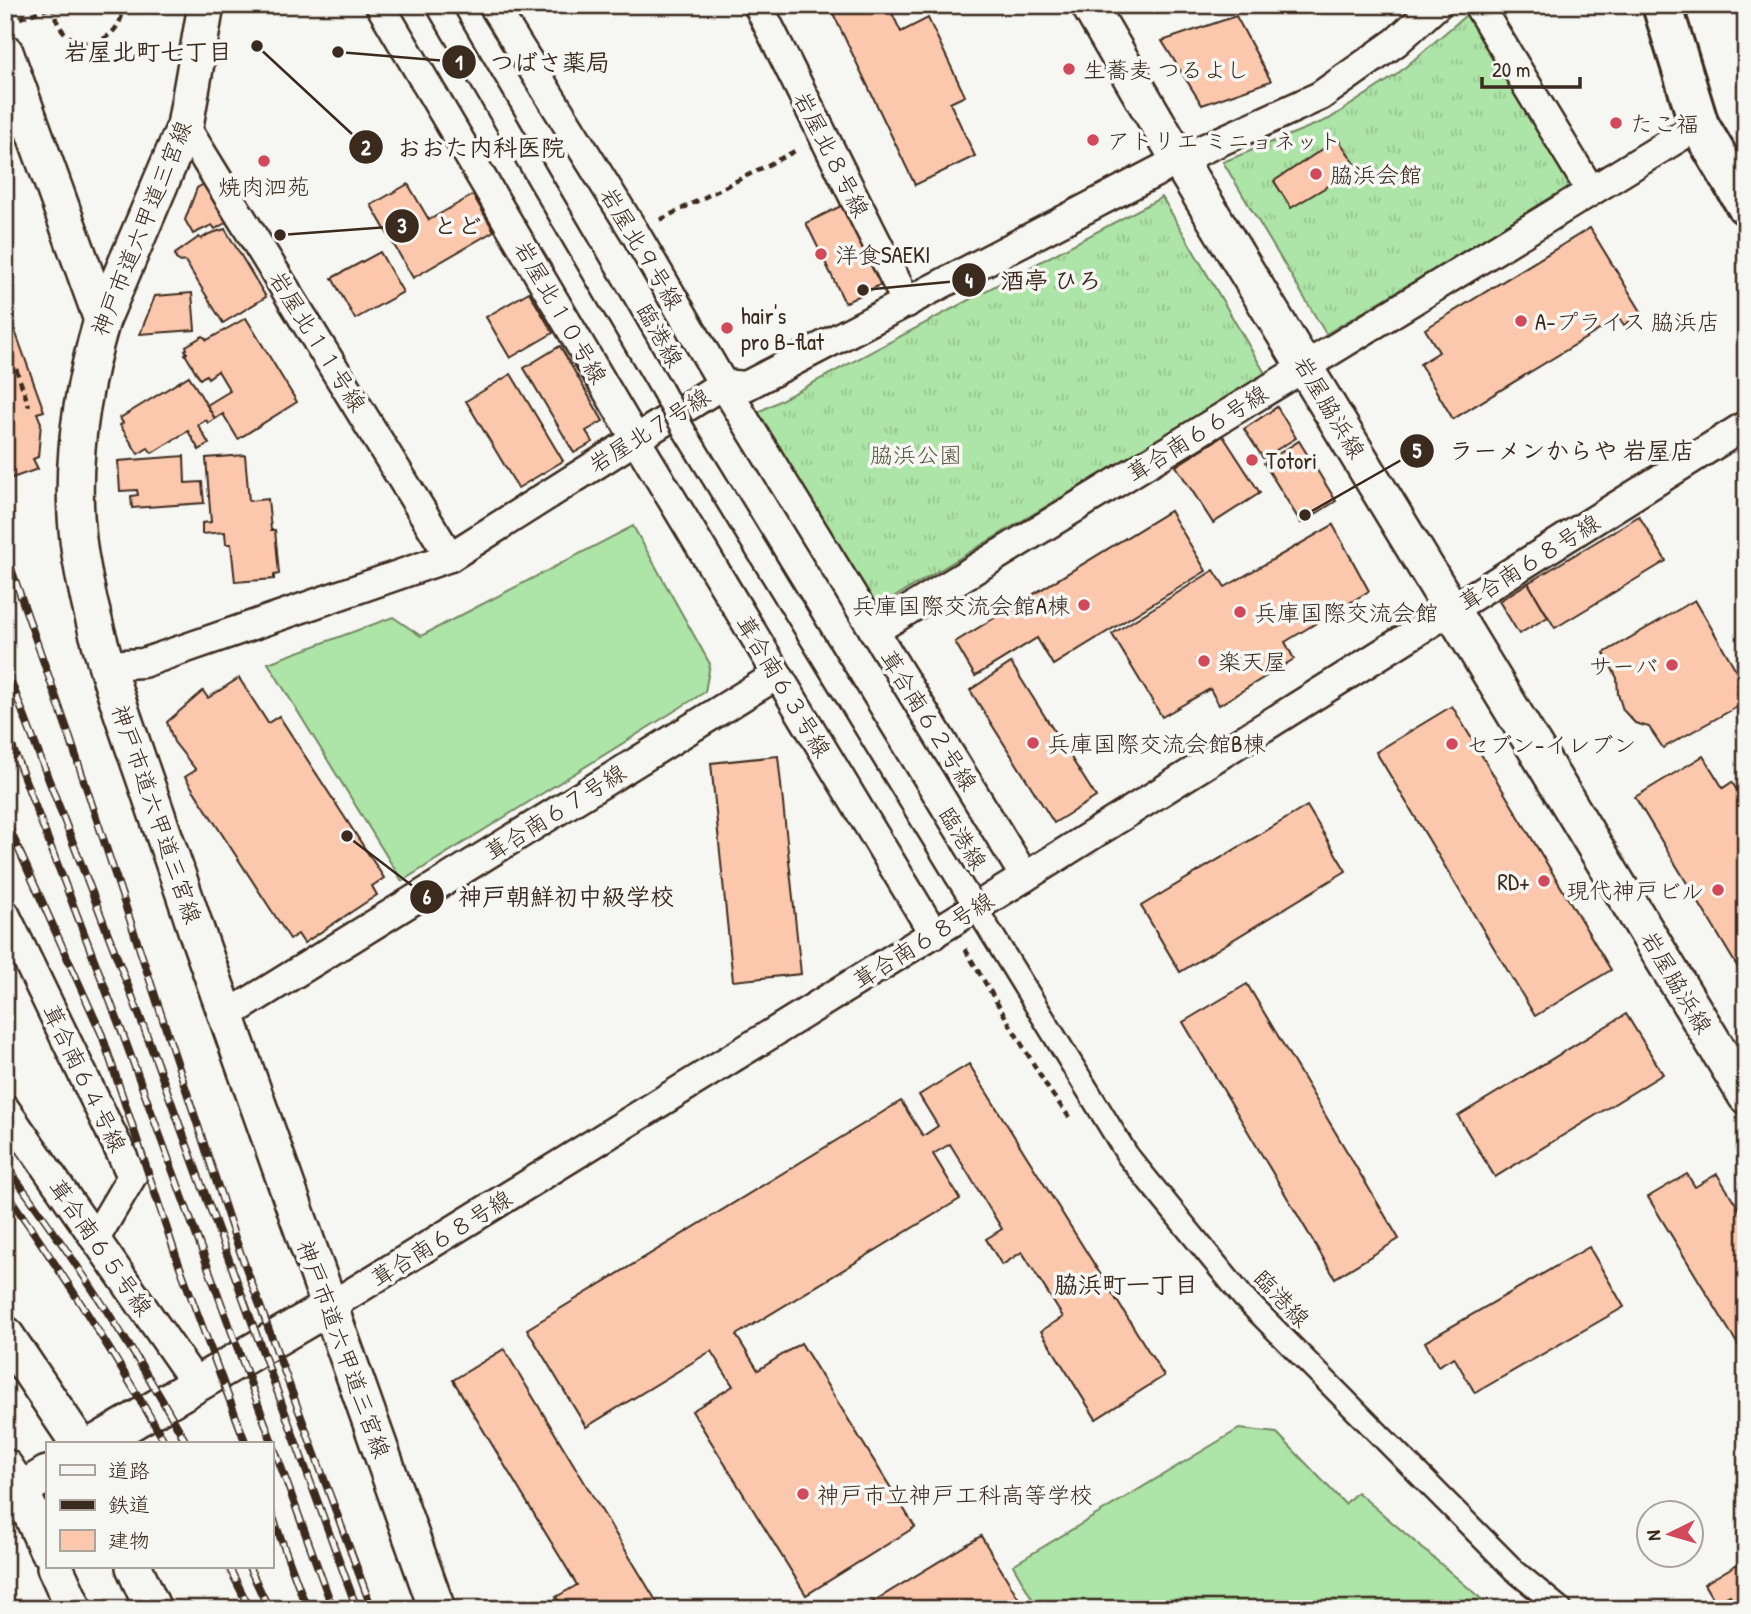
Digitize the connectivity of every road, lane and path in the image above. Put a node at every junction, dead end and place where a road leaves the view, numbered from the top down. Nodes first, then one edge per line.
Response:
1 (124, 5) edge
2 (206, 5) edge
3 (380, 5) edge
4 (437, 5) edge
5 (493, 5) edge
6 (758, 5) edge
7 (1089, 5) edge
8 (1437, 5) edge
9 (1478, 5) edge
10 (1620, 5) edge
11 (1662, 5) edge
12 (53, 6) edge
13 (1623, 13) dead end
14 (20, 18) dead end
15 (5, 52) edge
16 (1699, 125) junction
17 (186, 126) junction
18 (791, 154) dead end
19 (1178, 160) junction
20 (1591, 191) junction
21 (1746, 205) edge
22 (658, 221) dead end
23 (907, 303) junction
24 (102, 320) junction
25 (5, 338) edge
26 (12, 356) dead end
27 (1305, 367) junction
28 (16, 369) dead end
29 (723, 384) junction
30 (29, 405) dead end
31 (1746, 425) edge
32 (635, 438) junction
33 (450, 557) junction
34 (1453, 610) junction
35 (874, 631) junction
36 (105, 665) junction
37 (777, 675) junction
38 (1025, 877) junction
39 (5, 914) edge
40 (934, 934) junction
41 (226, 1016) junction
42 (1745, 1093) edge
43 (5, 1110) edge
44 (95, 1239) junction
45 (329, 1307) junction
46 (5, 1334) edge
47 (197, 1385) junction
48 (78, 1442) edge
49 (97, 1442) edge
50 (20, 1483) edge
51 (46, 1547) edge
52 (55, 1568) edge
53 (134, 1568) edge
54 (74, 1609) edge
55 (152, 1609) edge
56 (437, 1609) edge
57 (1561, 1609) edge

1 - 12 path
2 - 17 street, 神戸市道六甲道三宮線
3 - 32 street, 岩屋北１０号線
4 - 57 street, 臨港線, bridge
5 - 29 street, 岩屋北９号線
6 - 23 street, 岩屋北８号線
7 - 19 street, 岩屋脇浜線
8 - 19 street, 岩屋北７号線
9 - 20 street
10 - 13 path
11 - 16 highway
12 - 14 path
15 - 24 street
16 - 20 street, 葺合南６６号線
16 - 21 highway
17 - 24 street, 神戸市道六甲道三宮線
17 - 33 street, 岩屋北１１号線
18 - 22 path
19 - 23 street, 岩屋北７号線
19 - 27 street, 岩屋脇浜線
20 - 27 street, 葺合南６６号線
23 - 29 street, 岩屋北７号線
24 - 36 street, 神戸市道六甲道三宮線
25 - 26 path
27 - 34 street, 岩屋脇浜線
27 - 35 street, 葺合南６６号線
28 - 30 path
29 - 32 street, 岩屋北７号線
29 - 35 street, 葺合南６２号線
31 - 34 street, 葺合南６８号線
32 - 33 street, 岩屋北７号線
32 - 37 street, 葺合南６３号線
33 - 36 street, 岩屋北７号線
34 - 38 street, 葺合南６８号線
34 - 42 street, 岩屋脇浜線
35 - 38 street, 葺合南６２号線
36 - 41 street, 神戸市道六甲道三宮線
37 - 40 street, 葺合南６３号線
37 - 41 street, 葺合南６７号線
38 - 40 street, 葺合南６８号線
39 - 44 street, 葺合南６４号線
40 - 45 street, 葺合南６８号線
41 - 45 street, 神戸市道六甲道三宮線
43 - 44 street, 葺合南６５号線
44 - 47 street, 葺合南６５号線
45 - 47 street, 葺合南６８号線
45 - 56 street, 神戸市道六甲道三宮線
46 - 48 street
47 - 49 street, 葺合南６８号線
50 - 51 street
52 - 54 street
53 - 55 street

